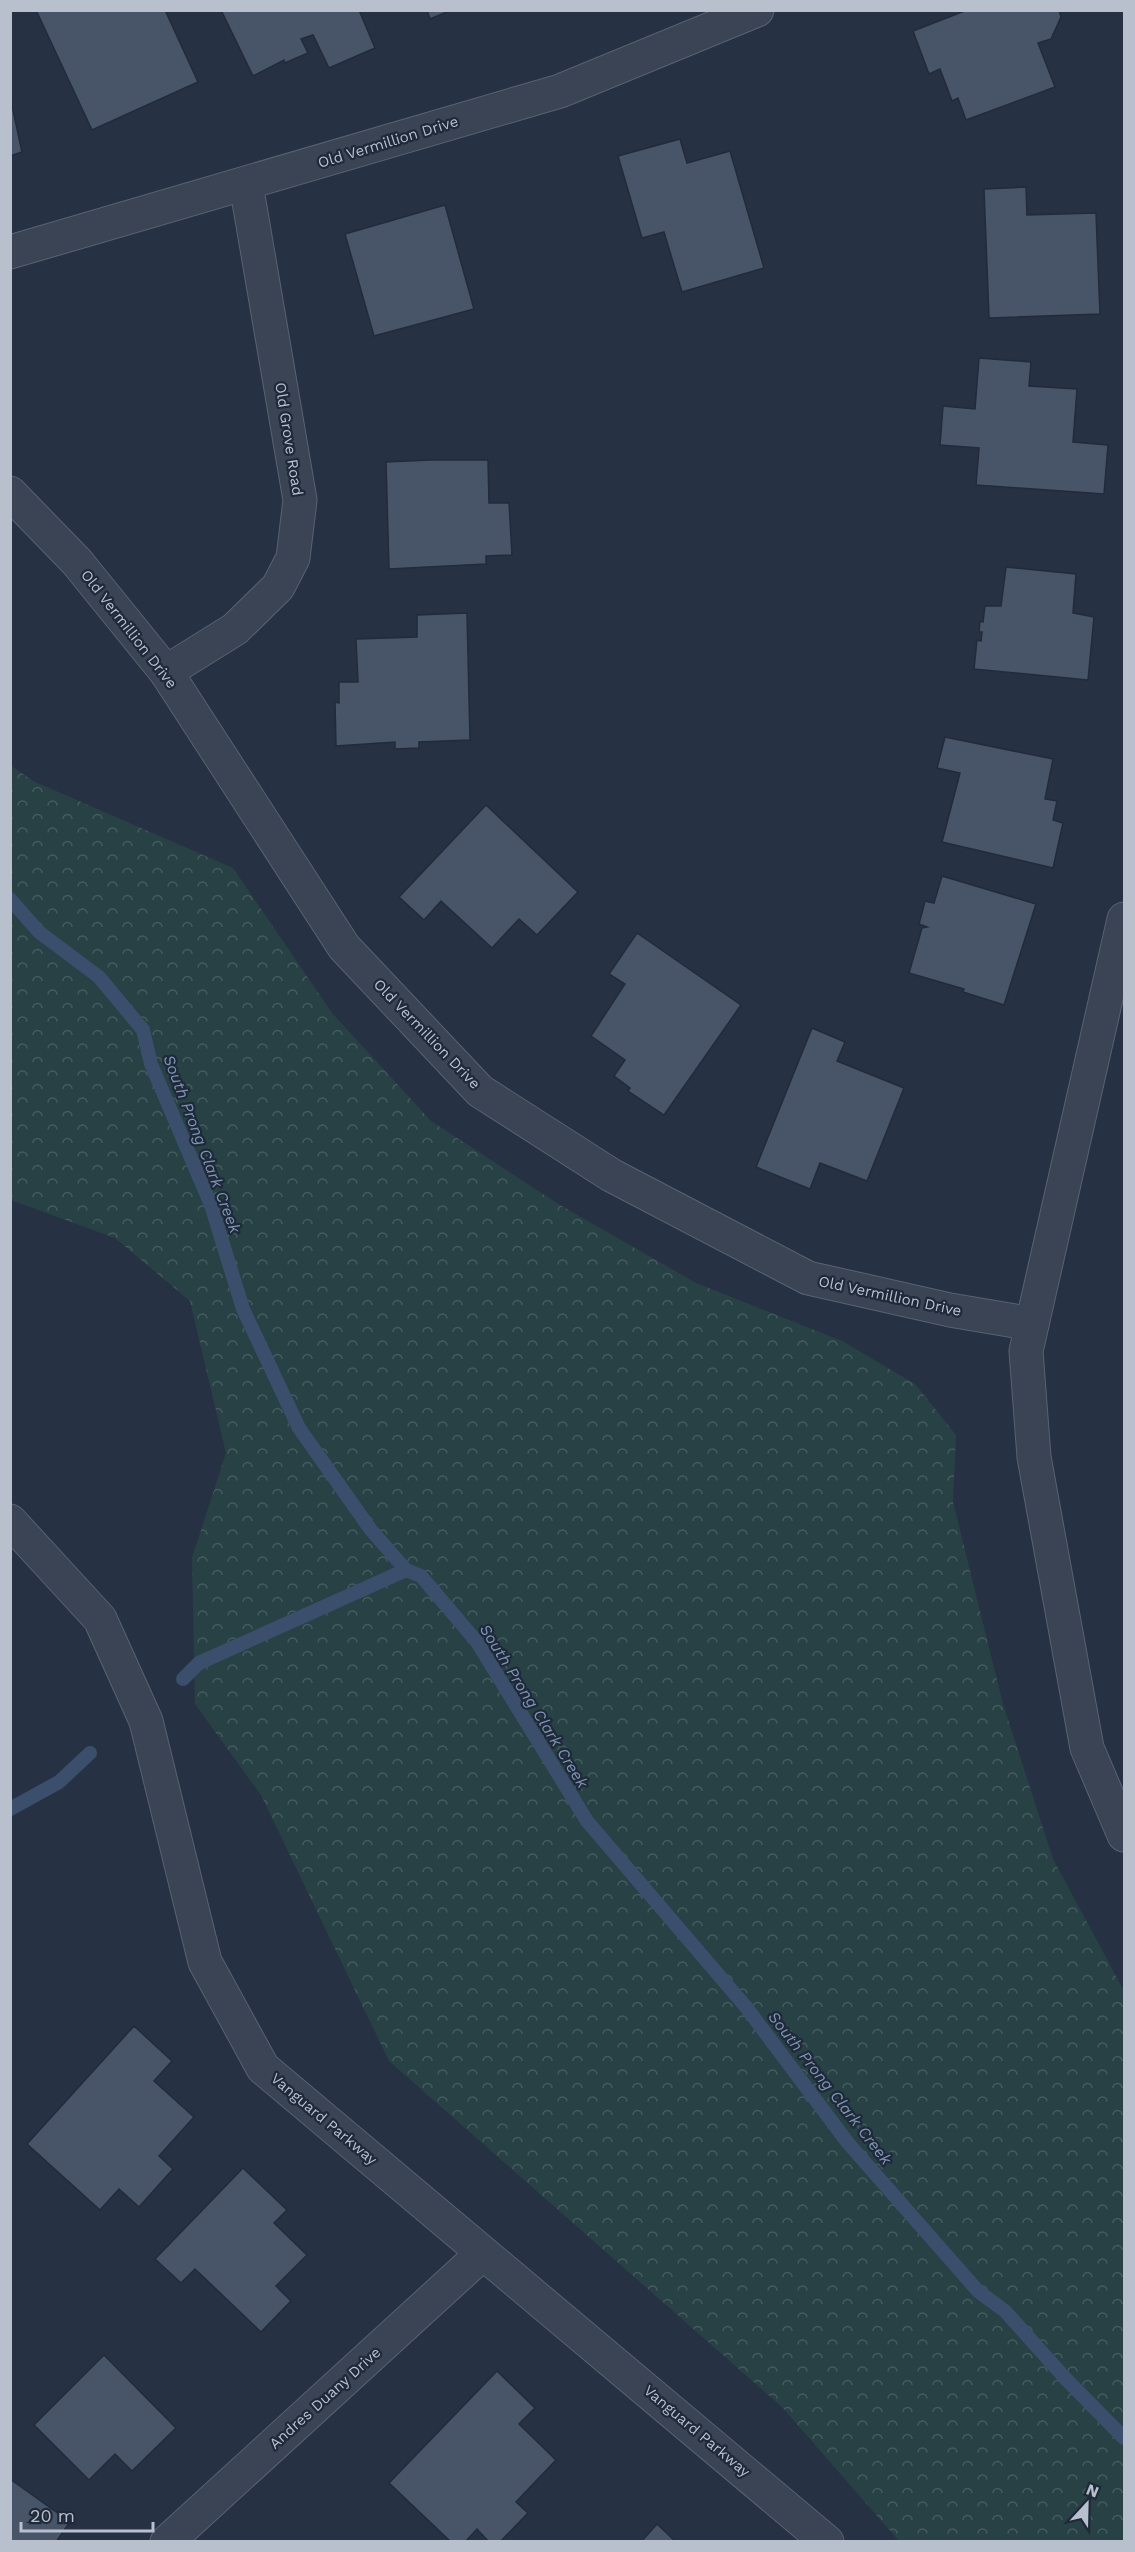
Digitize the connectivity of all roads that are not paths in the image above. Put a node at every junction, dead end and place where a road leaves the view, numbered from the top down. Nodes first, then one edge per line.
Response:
1 (757, 10) edge
2 (246, 184) junction
3 (10, 252) edge
4 (10, 493) edge
5 (166, 672) junction
6 (1125, 919) edge
7 (1032, 1324) junction
8 (10, 1521) edge
9 (1125, 1835) edge
10 (482, 2254) junction
11 (167, 2541) edge
12 (827, 2541) edge

1 - 2 street, Old Vermillion Drive
2 - 3 street, Old Vermillion Drive
2 - 5 street, Old Grove Road
4 - 5 street, Old Vermillion Drive
5 - 7 street, Old Vermillion Drive
6 - 7 street
7 - 9 street
8 - 10 street, Vanguard Parkway
10 - 11 street, Andres Duany Drive
10 - 12 street, Vanguard Parkway

